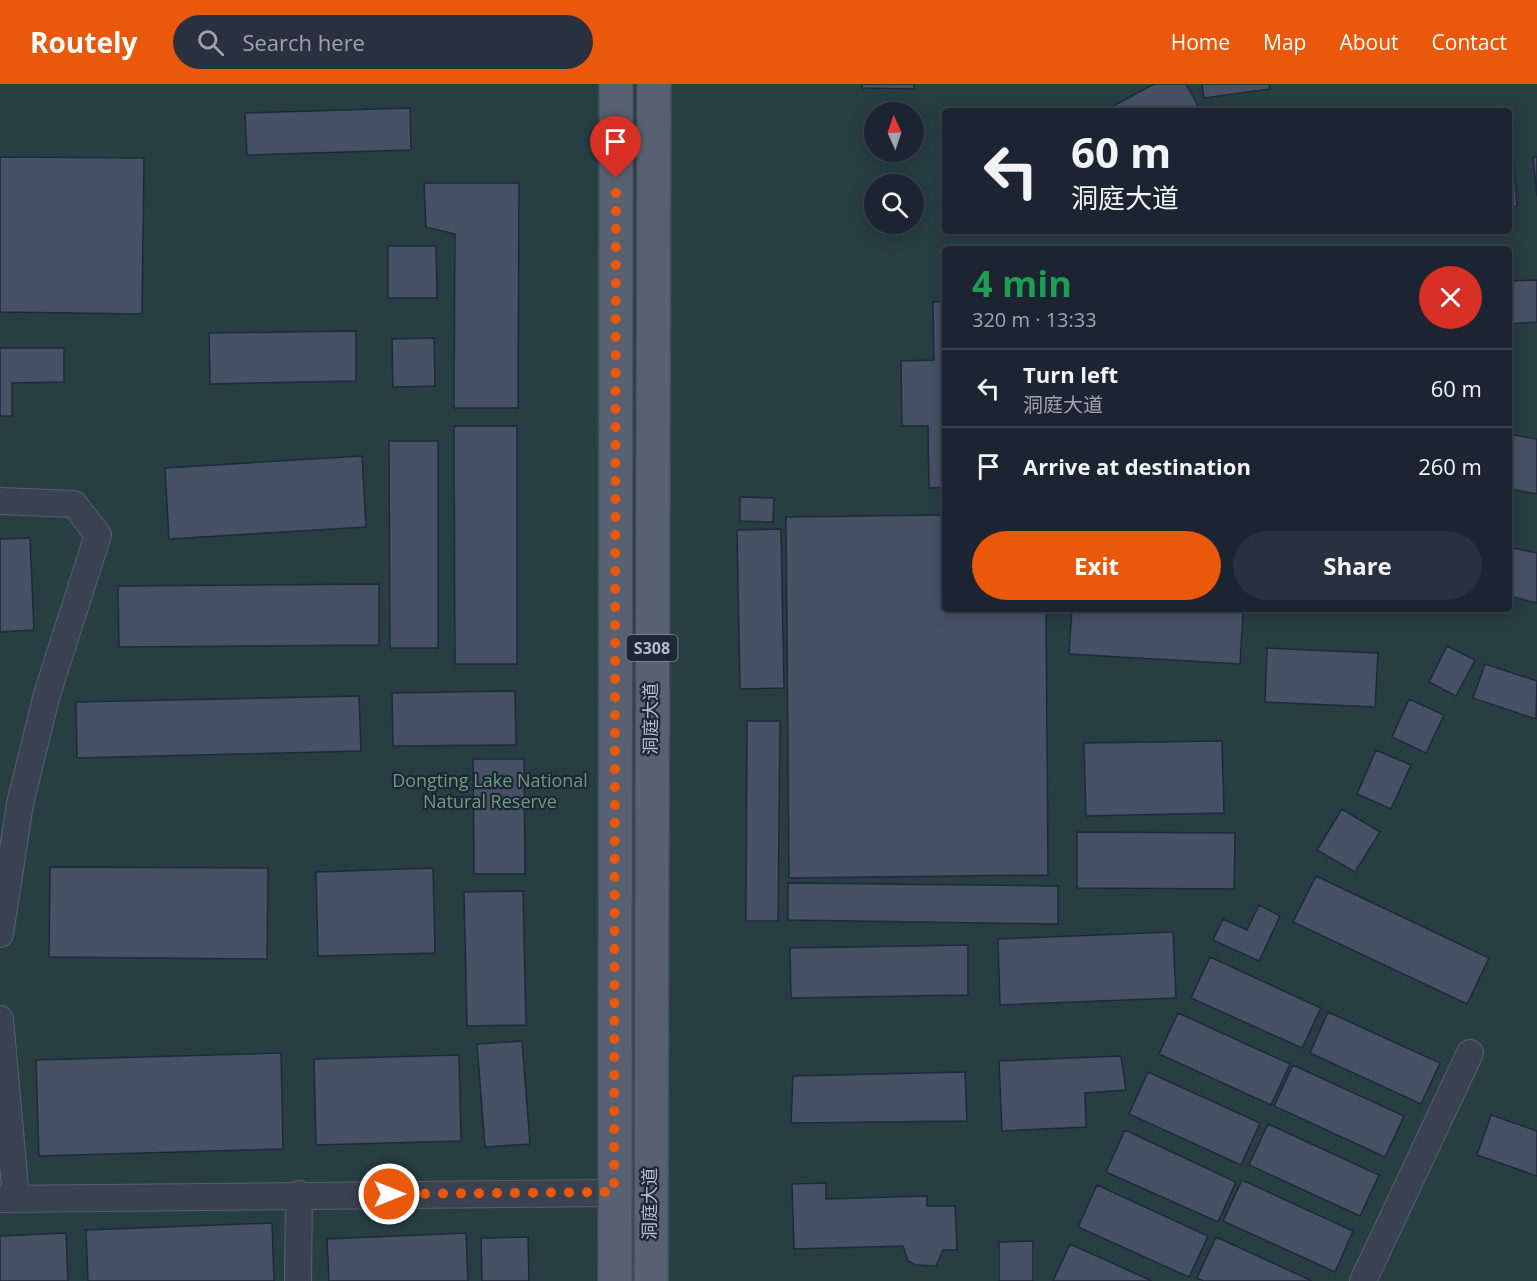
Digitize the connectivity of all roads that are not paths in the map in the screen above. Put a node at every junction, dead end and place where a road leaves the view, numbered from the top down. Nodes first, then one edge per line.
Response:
1 (616, 84) edge
2 (654, 84) edge
3 (0, 501) edge
4 (0, 934) edge
5 (0, 1018) edge
6 (1470, 1053) dead end
7 (614, 1192) junction
8 (299, 1194) junction
9 (8, 1199) edge
10 (298, 1281) edge
11 (615, 1281) edge
12 (651, 1281) edge
13 (1363, 1281) edge

1 - 7 main road, 洞庭大道 / S308
2 - 12 main road, 洞庭大道 / S308
3 - 4 street
5 - 9 street
6 - 13 street
7 - 8 street
7 - 11 main road, 洞庭大道 / S308
8 - 9 street
8 - 10 street

